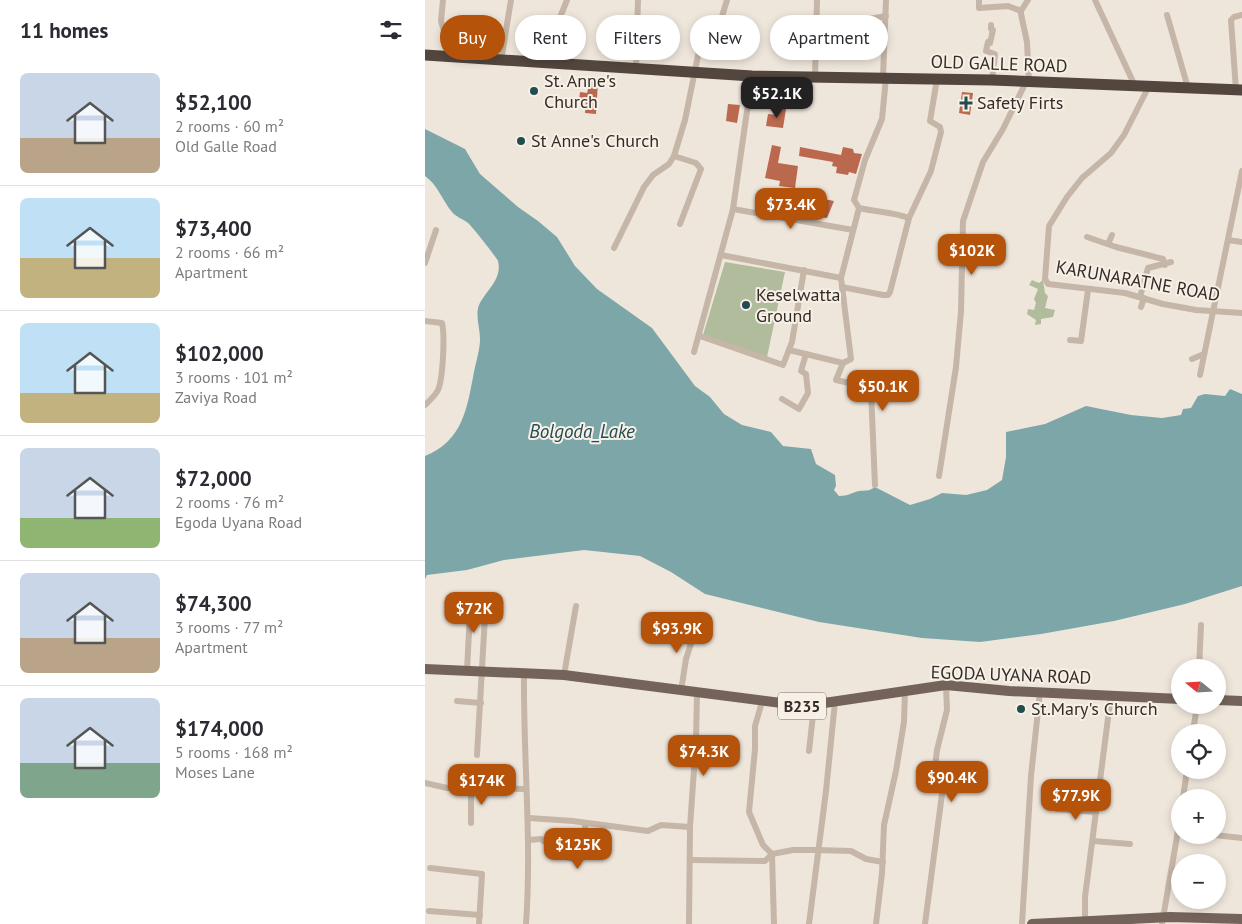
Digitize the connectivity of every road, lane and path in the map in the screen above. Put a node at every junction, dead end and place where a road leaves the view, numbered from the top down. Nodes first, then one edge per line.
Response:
1 (443, 0) edge
2 (511, 0) edge
3 (567, 0) edge
4 (638, 0) edge
5 (727, 0) edge
6 (817, 0) edge
7 (887, 0) edge
8 (979, 0) edge
9 (1028, 0) edge
10 (1095, 0) edge
11 (1021, 11) junction
12 (442, 15) edge
13 (817, 15) edge
14 (886, 15) edge
15 (1167, 15) dead end
16 (1242, 15) edge
17 (991, 25) dead end
18 (505, 36) edge
19 (425, 55) edge
20 (440, 56) edge
21 (501, 60) edge
22 (816, 60) edge
23 (885, 60) edge
24 (548, 64) junction
25 (636, 69) junction
26 (696, 72) junction
27 (752, 76) junction
28 (815, 76) junction
29 (885, 77) junction
30 (937, 79) junction
31 (992, 80) junction
32 (1027, 82) junction
33 (1135, 86) junction
34 (1148, 88) junction
35 (1188, 88) junction
36 (1239, 90) edge
37 (674, 156) junction
38 (1242, 170) edge
39 (733, 208) junction
40 (859, 208) junction
41 (909, 218) junction
42 (681, 224) dead end
43 (436, 230) dead end
44 (853, 230) junction
45 (1111, 235) dead end
46 (1087, 237) dead end
47 (1228, 240) junction
48 (1242, 242) edge
49 (1108, 244) junction
50 (614, 248) dead end
51 (721, 255) junction
52 (425, 263) edge
53 (804, 270) junction
54 (841, 278) junction
55 (842, 287) junction
56 (1088, 290) junction
57 (1142, 297) junction
58 (1141, 307) dead end
59 (1213, 310) junction
60 (1242, 313) edge
61 (425, 321) edge
62 (700, 336) junction
63 (1069, 340) dead end
64 (789, 350) junction
65 (694, 352) dead end
66 (805, 354) junction
67 (1204, 354) junction
68 (1192, 359) dead end
69 (843, 363) junction
70 (1200, 375) dead end
71 (782, 398) dead end
72 (425, 405) edge
73 (939, 476) dead end
74 (875, 485) dead end
75 (487, 599) dead end
76 (576, 606) dead end
77 (470, 613) dead end
78 (698, 622) dead end
79 (1201, 625) dead end
80 (1199, 659) edge
81 (425, 669) edge
82 (467, 670) junction
83 (483, 670) junction
84 (524, 672) junction
85 (564, 675) junction
86 (946, 686) junction
87 (905, 690) junction
88 (681, 691) junction
89 (1040, 692) junction
90 (697, 693) junction
91 (1111, 695) junction
92 (1171, 698) edge
93 (1226, 700) edge
94 (457, 701) dead end
95 (1242, 701) edge
96 (762, 702) junction
97 (835, 702) junction
98 (481, 703) junction
99 (815, 706) junction
100 (809, 751) dead end
101 (477, 755) dead end
102 (425, 783) edge
103 (471, 789) junction
104 (526, 789) junction
105 (1057, 809) dead end
106 (1097, 812) junction
107 (529, 818) junction
108 (471, 823) dead end
109 (585, 823) junction
110 (690, 826) junction
111 (1226, 836) edge
112 (1242, 838) edge
113 (528, 840) junction
114 (1093, 841) junction
115 (1130, 844) dead end
116 (1177, 844) edge
117 (817, 850) junction
118 (772, 854) junction
119 (690, 860) junction
120 (883, 862) junction
121 (431, 868) dead end
122 (429, 911) dead end
123 (480, 915) junction
124 (1242, 919) edge
125 (1085, 920) junction
126 (1163, 921) edge
127 (479, 924) edge
128 (526, 924) edge
129 (689, 924) edge
130 (774, 924) edge
131 (809, 924) edge
132 (876, 924) edge
133 (925, 924) edge
134 (1022, 924) edge
135 (1032, 924) edge

1 - 12 street
2 - 18 street
3 - 24 street
4 - 25 street
5 - 26 street
6 - 13 street
7 - 14 street
8 - 11 street
9 - 11 street
10 - 33 street
11 - 32 street
15 - 35 street
16 - 36 street
17 - 31 street
19 - 20 highway, OLD GALLE ROAD
21 - 24 highway, OLD GALLE ROAD
22 - 28 street
23 - 29 street
24 - 25 highway, OLD GALLE ROAD
25 - 26 highway, OLD GALLE ROAD
26 - 27 highway, OLD GALLE ROAD
26 - 37 street
27 - 28 highway, OLD GALLE ROAD
27 - 39 street
28 - 29 highway, OLD GALLE ROAD
29 - 30 highway, OLD GALLE ROAD
29 - 40 street
30 - 31 highway, OLD GALLE ROAD
30 - 41 street
31 - 32 highway, OLD GALLE ROAD
32 - 33 highway, OLD GALLE ROAD
32 - 73 street
33 - 34 highway, OLD GALLE ROAD
34 - 35 highway, OLD GALLE ROAD
34 - 56 street, KARUNARATNE ROAD
35 - 36 highway, OLD GALLE ROAD
37 - 42 street
37 - 50 street
38 - 47 street
39 - 44 street
39 - 51 street
40 - 41 street
40 - 44 street
41 - 55 street
43 - 52 street
44 - 54 street
45 - 49 street
46 - 49 street
47 - 48 street
47 - 59 street
49 - 57 street
51 - 53 street
51 - 62 street
53 - 54 street
53 - 64 street
54 - 55 street
55 - 69 street
56 - 57 street, KARUNARATNE ROAD
56 - 63 street
57 - 58 street
57 - 59 street, KARUNARATNE ROAD
59 - 60 street, KARUNARATNE ROAD
59 - 67 street
61 - 72 street
62 - 64 street
62 - 65 street
64 - 66 street
66 - 69 street
66 - 71 street
67 - 68 street
67 - 70 street
69 - 74 street
75 - 83 street
76 - 85 street
77 - 82 street
78 - 88 street
79 - 80 street
81 - 82 main road, EGODA UYANA ROAD / B235
82 - 83 main road, EGODA UYANA ROAD / B235
83 - 84 main road, EGODA UYANA ROAD / B235
83 - 98 street
84 - 85 main road, EGODA UYANA ROAD / B235
84 - 104 street
85 - 88 main road, EGODA UYANA ROAD / B235
86 - 87 main road, EGODA UYANA ROAD / B235
86 - 89 main road, EGODA UYANA ROAD / B235
86 - 133 street
87 - 97 main road, EGODA UYANA ROAD / B235
87 - 120 street
88 - 90 main road, EGODA UYANA ROAD / B235
89 - 91 main road, EGODA UYANA ROAD / B235
89 - 134 street
90 - 96 main road, EGODA UYANA ROAD / B235
90 - 110 street
91 - 92 main road, EGODA UYANA ROAD / B235
91 - 106 street
93 - 95 main road
94 - 98 street
96 - 99 main road, EGODA UYANA ROAD / B235
96 - 118 street
97 - 99 main road, EGODA UYANA ROAD / B235
97 - 117 street
98 - 101 street
99 - 100 street
102 - 103 street
103 - 104 street
103 - 108 street
104 - 107 street
105 - 106 street
106 - 114 street
107 - 109 street
107 - 113 street
109 - 110 street
109 - 113 street
110 - 119 street
111 - 112 street
113 - 128 street
114 - 115 street
114 - 125 street
116 - 126 street
117 - 118 street
117 - 120 street
117 - 131 street
118 - 119 street
118 - 130 street
119 - 129 street
120 - 132 street
121 - 123 street
122 - 123 street
123 - 127 street
124 - 126 main road
125 - 126 main road
125 - 135 main road

